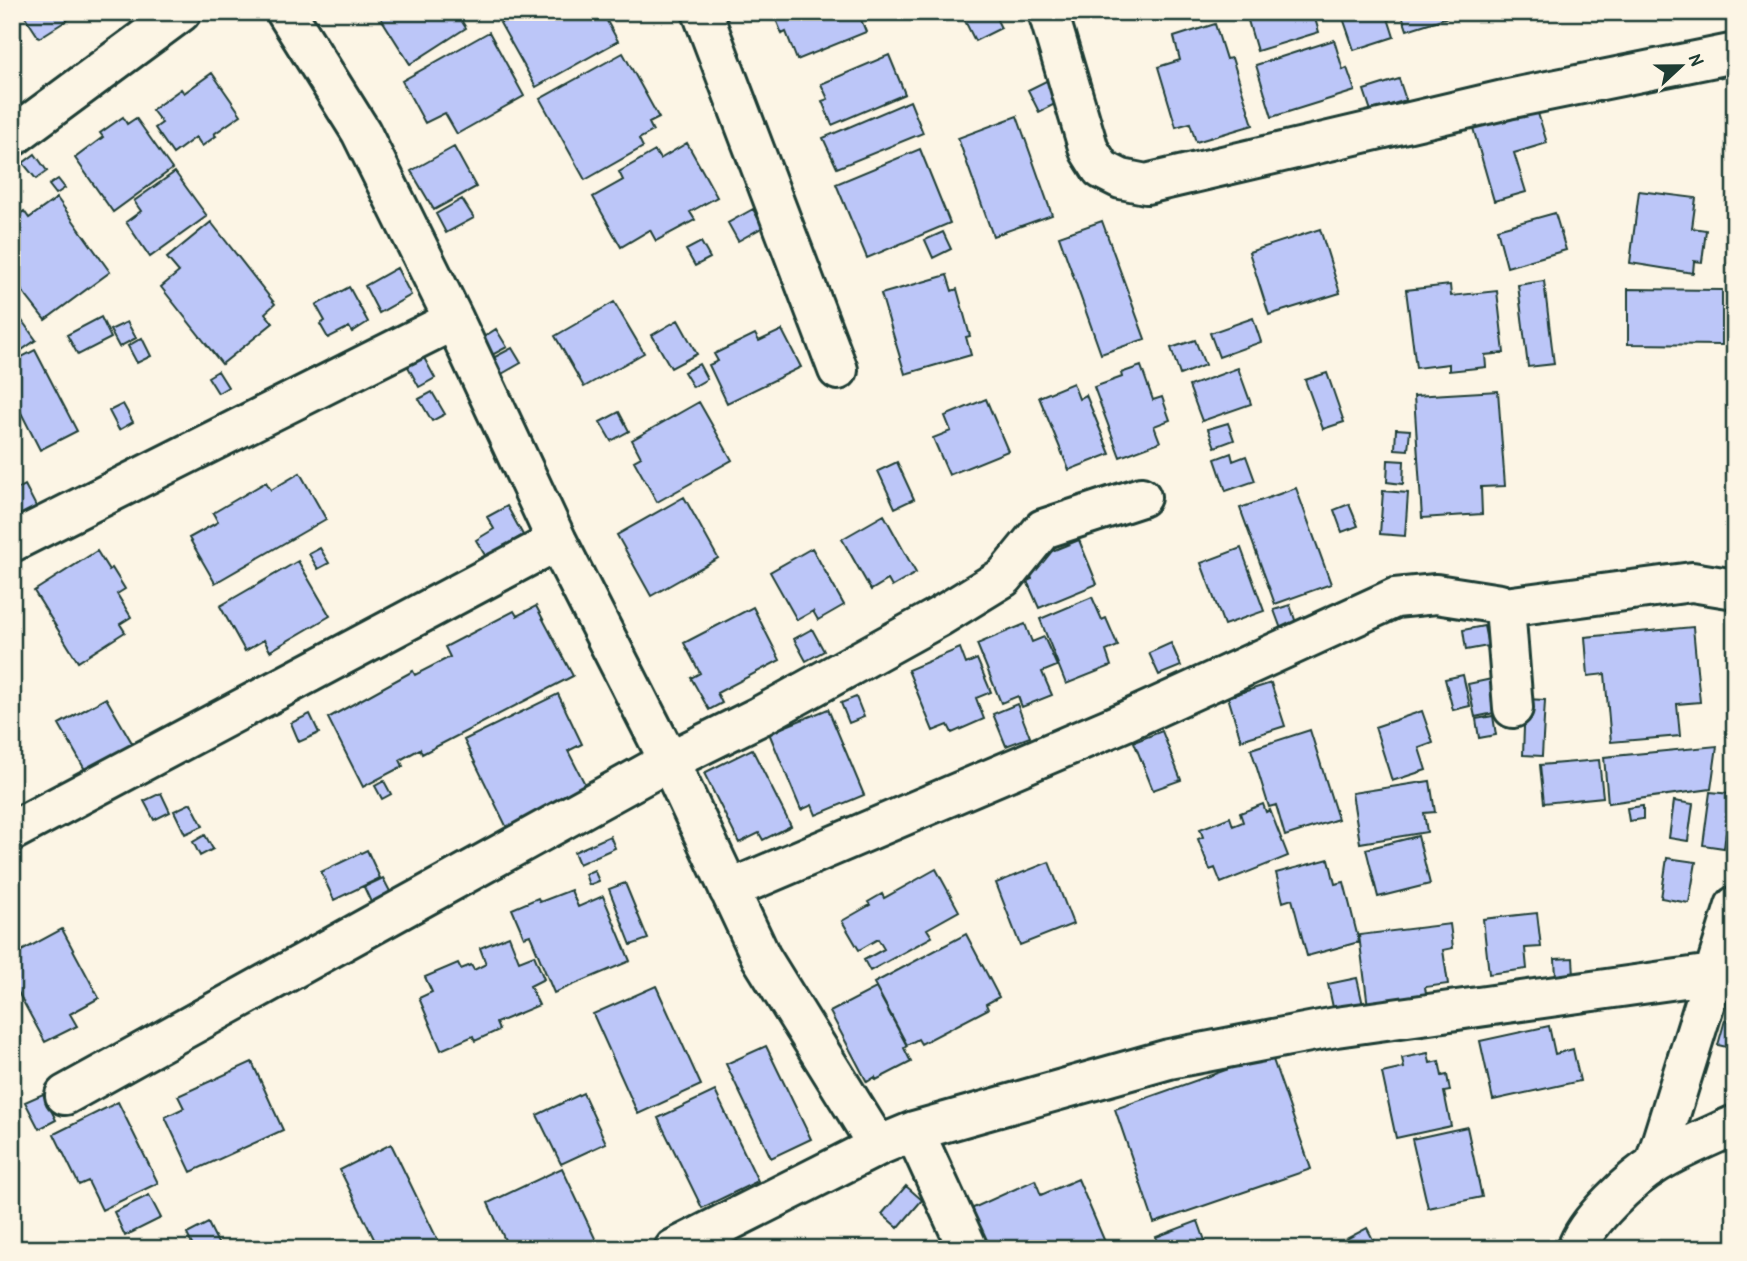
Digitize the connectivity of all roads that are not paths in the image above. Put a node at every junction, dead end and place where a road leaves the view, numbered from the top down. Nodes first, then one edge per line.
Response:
1 (181, 12) edge
2 (286, 12) edge
3 (702, 12) edge
4 (1048, 12) edge
5 (1735, 53) edge
6 (12, 137) edge
7 (454, 320) junction
8 (838, 370) dead end
9 (1141, 497) dead end
10 (557, 541) junction
11 (12, 542) edge
12 (1735, 589) edge
13 (1505, 607) junction
14 (1513, 708) dead end
15 (669, 761) junction
16 (12, 831) edge
17 (729, 890) junction
18 (1735, 906) edge
19 (1713, 974) junction
20 (65, 1095) dead end
21 (1735, 1125) edge
22 (914, 1131) junction
23 (878, 1146) junction
24 (1656, 1163) junction
25 (674, 1249) edge
26 (968, 1249) edge
27 (1577, 1249) edge

1 - 6 street
2 - 7 street
3 - 8 street
4 - 5 street
7 - 10 street
7 - 11 street
9 - 15 street
10 - 15 street
10 - 16 street
12 - 13 street
13 - 14 street
13 - 17 street
15 - 17 street
15 - 20 street
17 - 23 street
18 - 19 street
19 - 22 street
19 - 24 street
21 - 24 street
22 - 23 street
22 - 26 street
23 - 25 street
24 - 27 street

